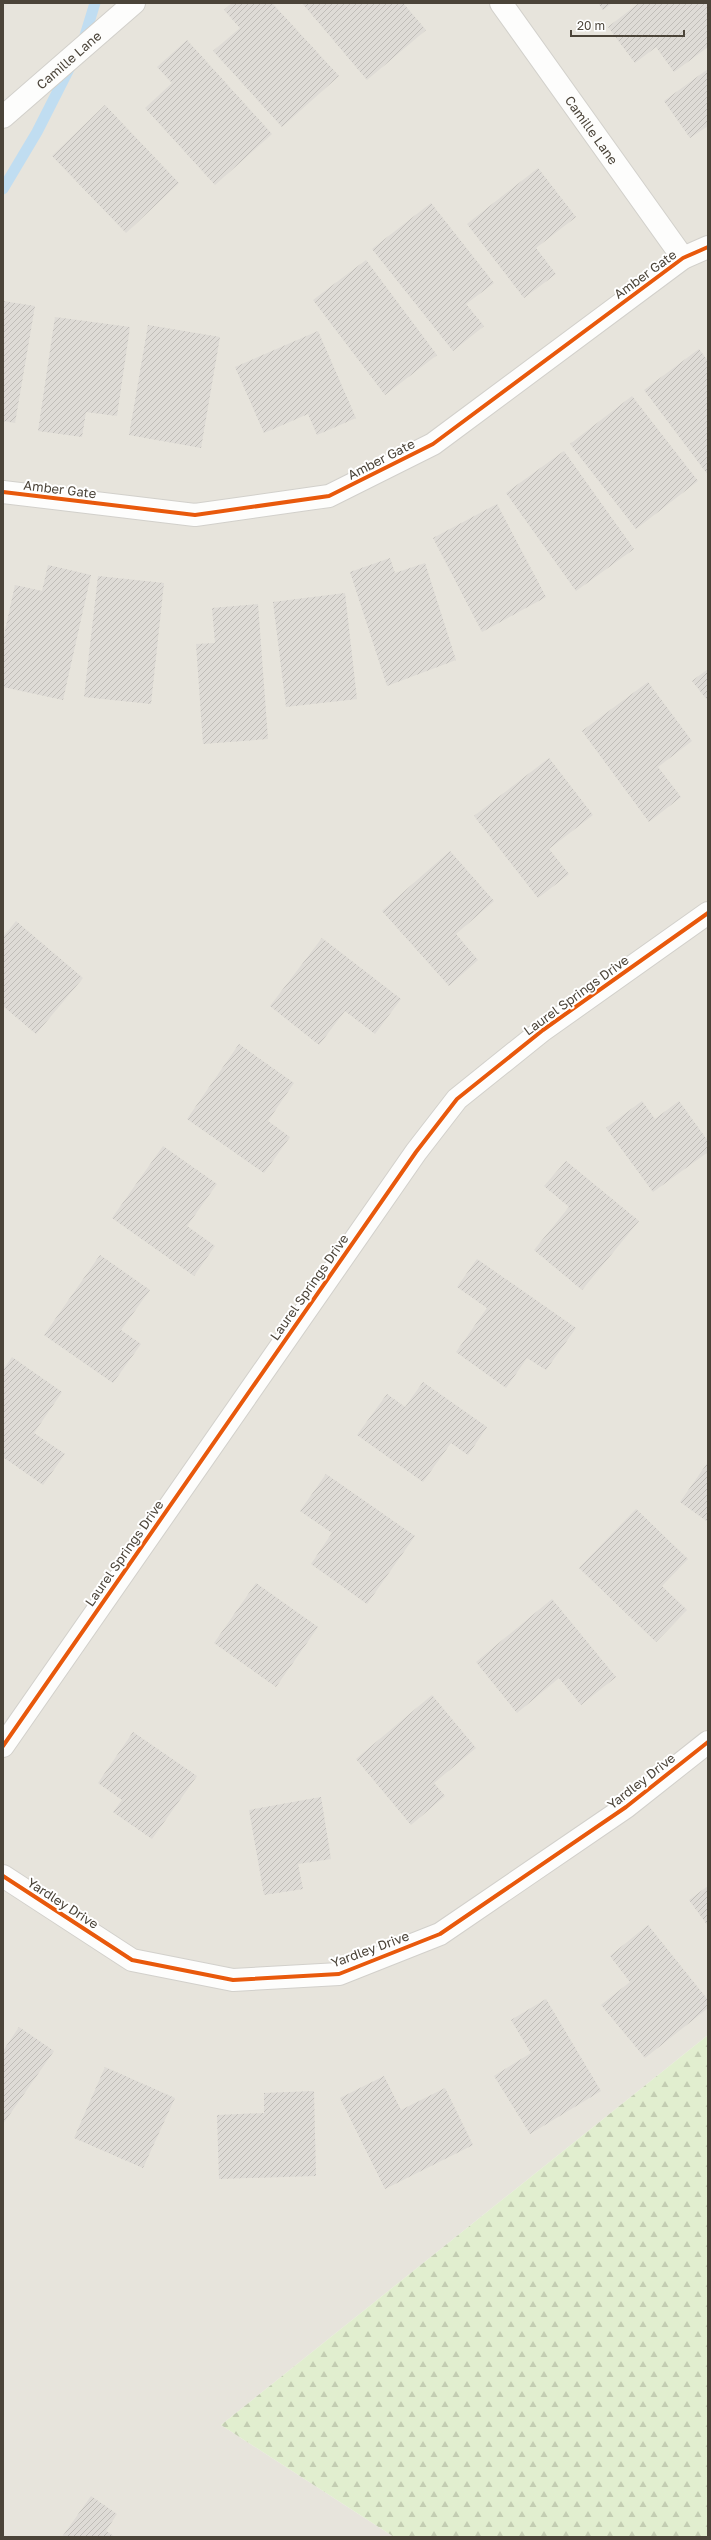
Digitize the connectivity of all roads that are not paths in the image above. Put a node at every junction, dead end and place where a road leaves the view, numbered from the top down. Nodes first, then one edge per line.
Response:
1 (134, 3) edge
2 (501, 3) edge
3 (3, 117) edge
4 (708, 247) edge
5 (683, 258) junction
6 (3, 492) edge
7 (708, 913) edge
8 (708, 1742) edge
9 (3, 1746) edge
10 (3, 1876) edge

1 - 3 street, Camille Lane
2 - 5 street, Camille Lane
4 - 5 street, Amber Gate
5 - 6 street, Amber Gate
7 - 9 street, Laurel Springs Drive
8 - 10 street, Yardley Drive

